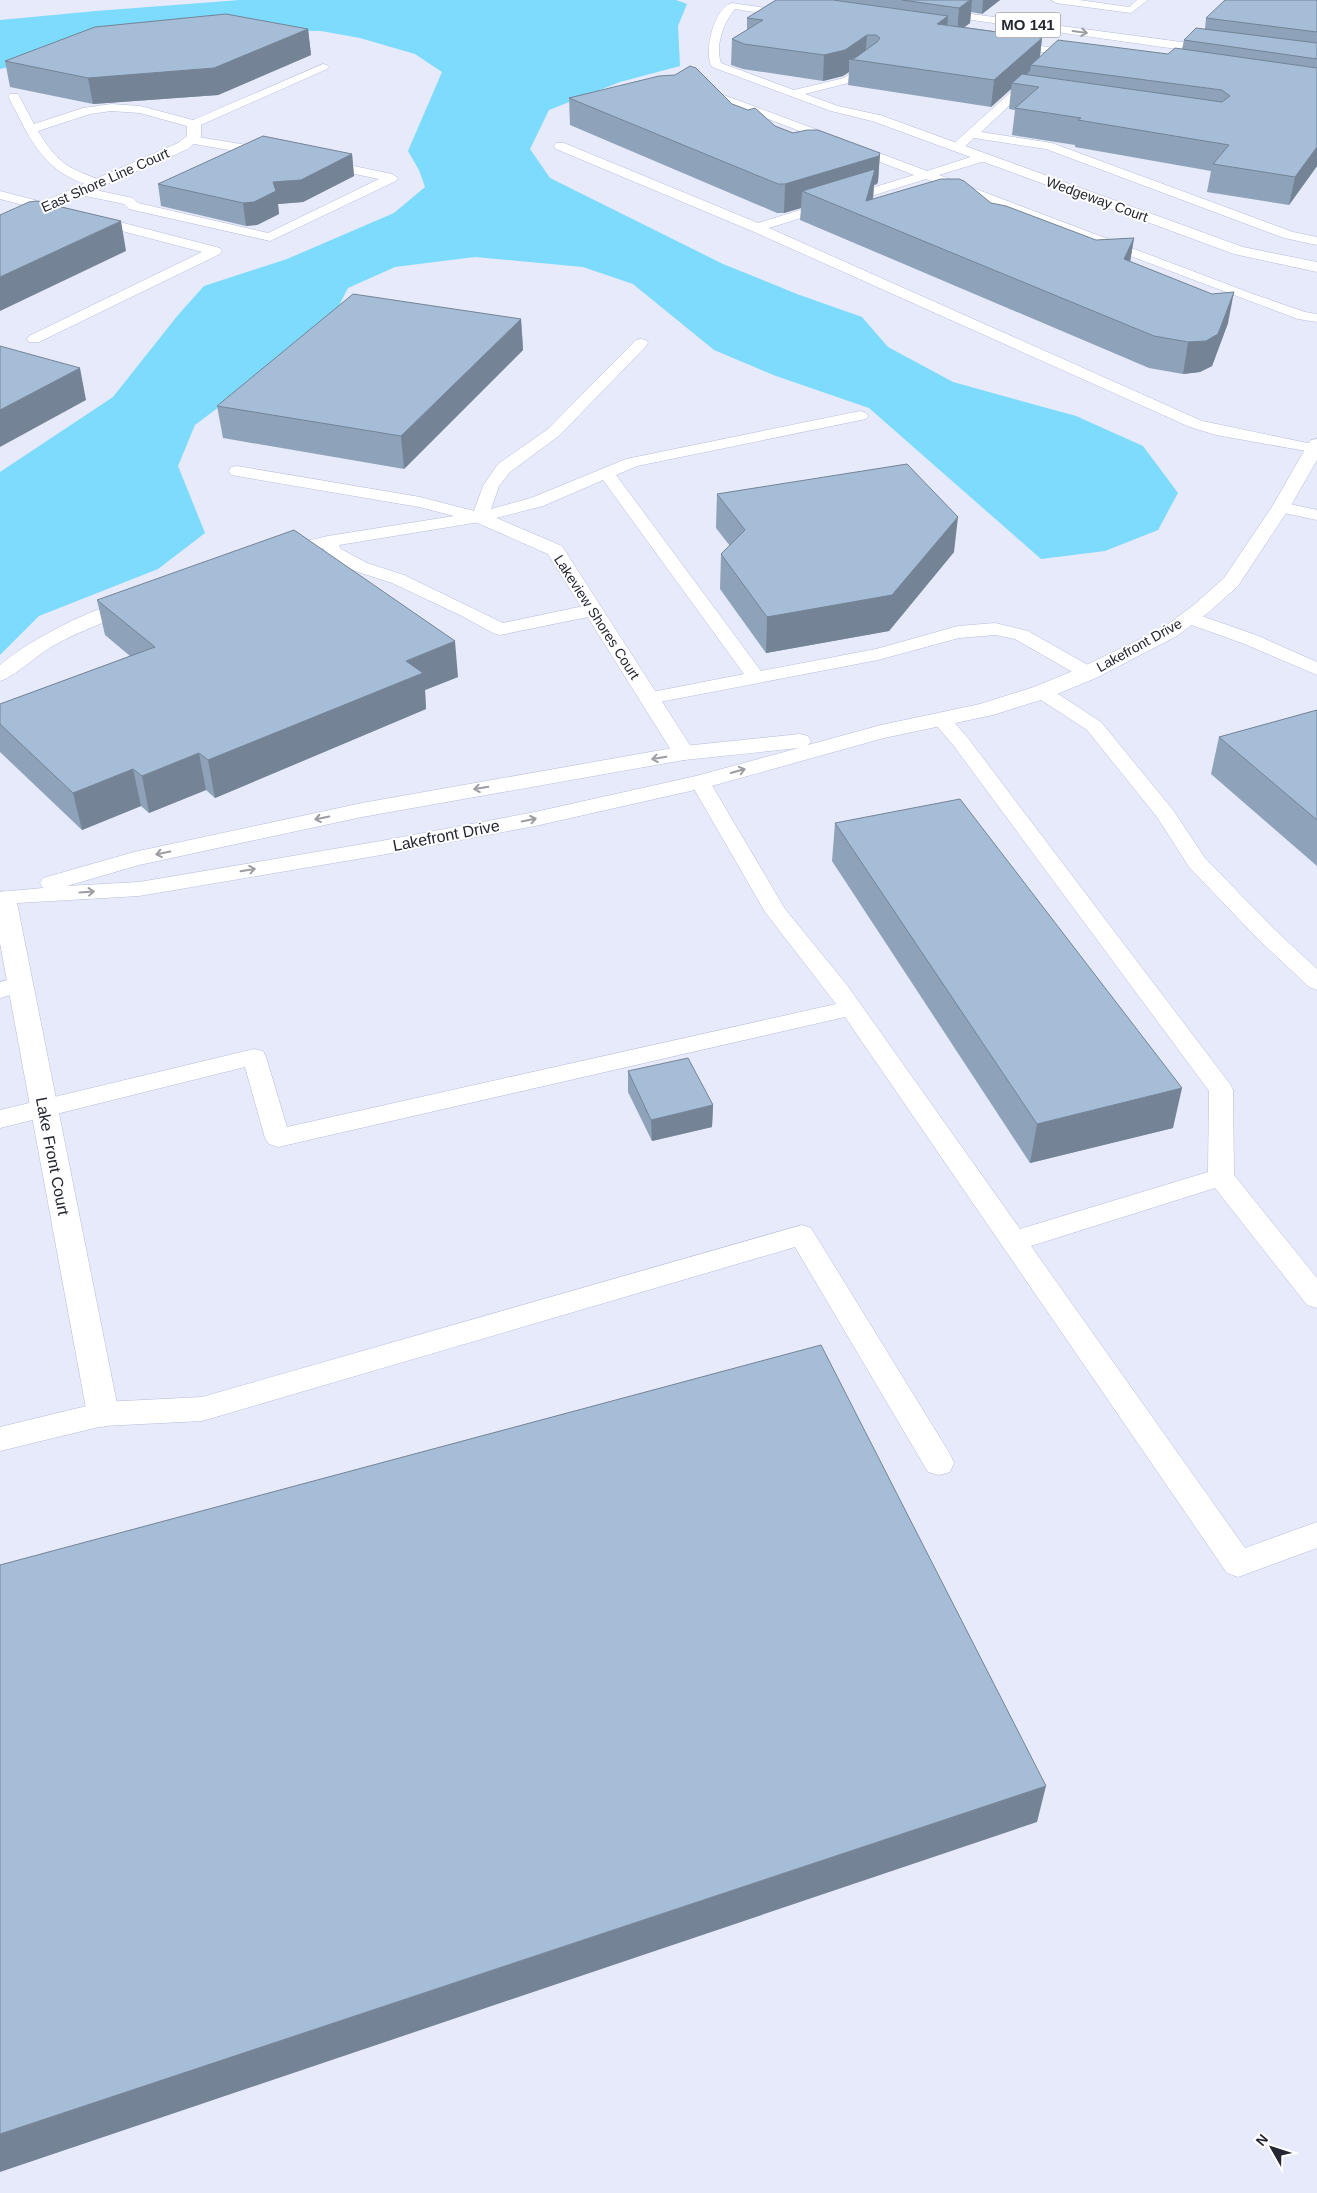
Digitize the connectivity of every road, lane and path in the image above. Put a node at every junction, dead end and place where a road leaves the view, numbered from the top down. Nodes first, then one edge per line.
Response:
1 (1056, 0) edge
2 (1143, 0) edge
3 (924, 11) edge
4 (809, 17) edge
5 (994, 43) edge
6 (1233, 52) edge
7 (870, 64) edge
8 (323, 66) dead end
9 (683, 87) edge
10 (792, 94) junction
11 (1015, 94) junction
12 (14, 96) edge
13 (1035, 97) edge
14 (880, 119) junction
15 (194, 124) junction
16 (856, 126) dead end
17 (31, 129) junction
18 (839, 130) dead end
19 (971, 134) junction
20 (822, 135) junction
21 (192, 140) junction
22 (560, 146) dead end
23 (957, 147) junction
24 (282, 155) edge
25 (984, 157) junction
26 (309, 161) edge
27 (928, 174) junction
28 (98, 184) junction
29 (81, 191) junction
30 (0, 195) edge
31 (43, 208) junction
32 (0, 222) edge
33 (757, 228) junction
34 (1317, 241) edge
35 (1317, 267) edge
36 (1317, 318) edge
37 (34, 339) dead end
38 (641, 343) dead end
39 (860, 416) dead end
40 (1316, 447) edge
41 (237, 471) dead end
42 (605, 472) junction
43 (1281, 507) junction
44 (1317, 515) edge
45 (480, 517) junction
46 (328, 541) junction
47 (269, 556) edge
48 (152, 598) edge
49 (593, 610) junction
50 (1190, 618) junction
51 (1317, 668) edge
52 (1088, 673) junction
53 (0, 675) edge
54 (756, 677) junction
55 (1042, 692) junction
56 (649, 698) junction
57 (941, 719) junction
58 (881, 732) junction
59 (684, 753) junction
60 (700, 782) junction
61 (1, 895) edge
62 (1317, 982) edge
63 (10, 988) edge
64 (851, 1008) junction
65 (44, 1108) junction
66 (0, 1119) edge
67 (1221, 1177) junction
68 (1014, 1241) junction
69 (1317, 1298) edge
70 (103, 1414) junction
71 (0, 1439) edge
72 (939, 1463) dead end
73 (1317, 1535) edge

1 - 2 lane
3 -> 6 main road, MO 141
4 - 10 lane
5 - 11 lane
7 - 10 lane
8 - 15 lane
9 - 20 lane
10 - 14 lane
11 - 13 lane
11 - 19 lane
12 - 17 lane
14 - 16 lane
14 - 23 main road, Wedgeway Court
15 - 17 lane
15 - 21 main road
17 - 28 lane
18 - 20 lane
19 - 23 lane
19 - 34 lane
20 - 27 lane
21 - 24 lane
21 - 28 main road, East Shore Line Court
22 - 33 lane
23 - 25 main road, Wedgeway Court
25 - 27 lane
25 - 35 main road, Wedgeway Court
26 - 29 lane
27 - 33 lane
27 - 36 lane
28 - 29 main road, East Shore Line Court
29 - 31 main road, East Shore Line Court
30 - 31 lane
31 - 32 main road, East Shore Line Court
31 - 37 lane
33 - 40 lane
38 - 45 lane
39 - 42 lane
40 - 43 main road, Lakefront Drive
41 - 45 lane
42 - 45 lane
42 - 54 lane
43 - 44 lane
43 - 50 main road, Lakefront Drive
45 - 46 lane
45 - 49 main road, Lakeview Shores Court
46 - 47 lane
46 - 49 lane
48 - 53 lane
49 - 56 main road, Lakeview Shores Court
50 - 51 lane
50 - 52 main road, Lakefront Drive
52 - 54 lane
52 - 55 main road, Lakefront Drive
54 - 56 lane
55 - 57 main road, Lakefront Drive
55 - 62 lane
56 - 59 main road, Lakeview Shores Court
57 - 58 main road, Lakefront Drive
57 - 67 lane
58 - 59 main road, Lakefront Drive
60 -> 58 main road, Lakefront Drive
59 -> 61 main road, Lakefront Drive
61 -> 60 main road, Lakefront Drive
60 - 64 lane
61 - 63 main road, Lake Front Court
63 - 65 main road, Lake Front Court
64 - 65 lane
64 - 68 lane
65 - 66 lane
65 - 70 main road, Lake Front Court
67 - 68 lane
67 - 69 lane
68 - 73 lane
70 - 71 lane
70 - 72 lane

